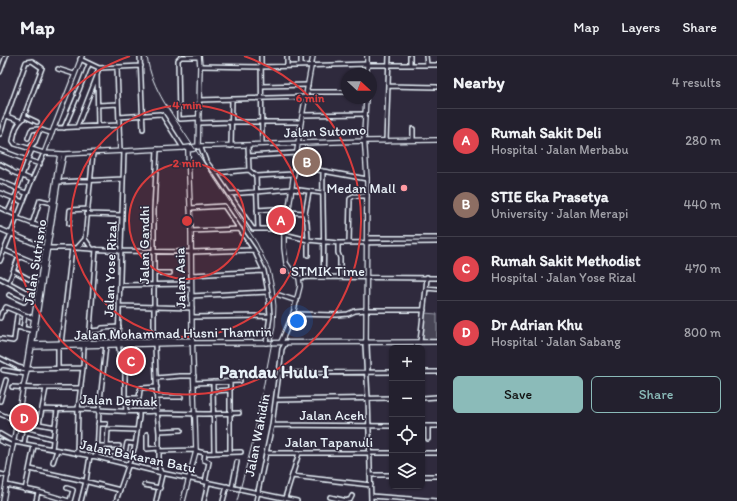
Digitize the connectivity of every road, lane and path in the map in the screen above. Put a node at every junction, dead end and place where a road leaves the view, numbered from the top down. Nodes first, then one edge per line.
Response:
1 (6, 56) edge
2 (32, 56) edge
3 (140, 56) edge
4 (199, 56) edge
5 (261, 56) edge
6 (287, 56) edge
7 (301, 56) edge
8 (313, 56) edge
9 (367, 56) edge
10 (389, 56) edge
11 (410, 56) edge
12 (426, 56) edge
13 (81, 58) edge
14 (32, 61) junction
15 (90, 64) junction
16 (389, 65) junction
17 (410, 65) junction
18 (427, 65) junction
19 (437, 65) edge
20 (141, 66) junction
21 (200, 66) junction
22 (287, 66) junction
23 (301, 66) junction
24 (312, 66) junction
25 (367, 66) junction
26 (117, 67) junction
27 (261, 67) junction
28 (99, 68) junction
29 (0, 69) edge
30 (58, 69) dead end
31 (74, 74) junction
32 (98, 74) junction
33 (308, 85) junction
34 (262, 86) junction
35 (388, 86) junction
36 (437, 87) edge
37 (307, 92) junction
38 (341, 92) edge
39 (306, 97) junction
40 (262, 98) junction
41 (232, 99) junction
42 (199, 100) junction
43 (118, 104) junction
44 (366, 104) edge
45 (98, 105) junction
46 (365, 114) junction
47 (7, 115) junction
48 (142, 115) junction
49 (302, 115) junction
50 (24, 116) junction
51 (119, 117) junction
52 (198, 118) junction
53 (20, 121) junction
54 (37, 122) dead end
55 (232, 122) junction
56 (262, 122) junction
57 (301, 122) junction
58 (199, 123) junction
59 (119, 125) junction
60 (98, 126) junction
61 (77, 127) junction
62 (54, 128) junction
63 (64, 128) junction
64 (143, 129) dead end
65 (413, 129) dead end
66 (39, 132) dead end
67 (52, 133) junction
68 (0, 134) edge
69 (28, 138) dead end
70 (299, 138) junction
71 (386, 140) junction
72 (413, 140) junction
73 (437, 140) edge
74 (364, 141) junction
75 (293, 143) junction
76 (299, 143) junction
77 (262, 144) junction
78 (248, 145) junction
79 (231, 146) junction
80 (199, 147) junction
81 (183, 148) junction
82 (157, 149) junction
83 (0, 150) edge
84 (31, 150) junction
85 (188, 150) joint
86 (122, 151) junction
87 (44, 153) junction
88 (93, 153) junction
89 (62, 154) junction
90 (297, 154) junction
91 (248, 156) junction
92 (28, 160) junction
93 (0, 164) edge
94 (40, 164) junction
95 (295, 165) junction
96 (249, 170) junction
97 (323, 171) junction
98 (215, 173) junction
99 (294, 174) junction
100 (22, 176) junction
101 (256, 176) junction
102 (124, 179) junction
103 (367, 179) junction
104 (32, 180) junction
105 (90, 180) junction
106 (0, 181) edge
107 (58, 182) junction
108 (18, 188) junction
109 (292, 189) junction
110 (256, 192) junction
111 (309, 192) junction
112 (0, 193) edge
113 (26, 193) junction
114 (322, 193) junction
115 (229, 194) junction
116 (367, 196) junction
117 (14, 199) junction
118 (23, 202) junction
119 (52, 203) junction
120 (0, 208) edge
121 (190, 208) junction
122 (87, 209) junction
123 (257, 210) junction
124 (288, 210) junction
125 (8, 212) junction
126 (305, 213) junction
127 (87, 214) junction
128 (122, 215) junction
129 (17, 217) junction
130 (32, 224) junction
131 (69, 224) dead end
132 (0, 229) edge
133 (48, 229) junction
134 (240, 229) junction
135 (258, 229) junction
136 (191, 231) junction
137 (284, 232) junction
138 (11, 234) junction
139 (437, 238) edge
140 (84, 240) junction
141 (308, 240) junction
142 (367, 240) junction
143 (323, 242) junction
144 (437, 242) edge
145 (338, 243) junction
146 (349, 243) junction
147 (47, 248) junction
148 (72, 248) junction
149 (77, 248) junction
150 (94, 249) junction
151 (4, 250) junction
152 (254, 250) junction
153 (121, 251) junction
154 (154, 251) junction
155 (191, 252) junction
156 (1, 255) edge
157 (308, 255) dead end
158 (19, 256) junction
159 (0, 261) edge
160 (42, 264) junction
161 (14, 271) junction
162 (264, 271) junction
163 (154, 273) junction
164 (170, 273) dead end
165 (191, 275) junction
166 (323, 277) junction
167 (340, 277) junction
168 (366, 277) junction
169 (0, 278) edge
170 (299, 278) junction
171 (427, 278) junction
172 (437, 278) edge
173 (40, 280) junction
174 (9, 282) junction
175 (191, 284) junction
176 (120, 285) junction
177 (154, 285) junction
178 (426, 288) junction
179 (437, 289) edge
180 (268, 292) junction
181 (29, 293) junction
182 (9, 295) dead end
183 (279, 295) dead end
184 (191, 296) junction
185 (37, 298) junction
186 (297, 301) junction
187 (120, 306) junction
188 (154, 306) junction
189 (192, 308) junction
190 (366, 310) junction
191 (424, 310) junction
192 (293, 314) junction
193 (25, 315) junction
194 (17, 316) dead end
195 (270, 316) junction
196 (192, 317) junction
197 (0, 318) edge
198 (34, 318) junction
199 (16, 327) junction
200 (119, 327) junction
201 (23, 329) junction
202 (31, 330) junction
203 (90, 331) junction
204 (1, 339) dead end
205 (192, 341) junction
206 (155, 342) junction
207 (266, 342) junction
208 (280, 342) junction
209 (286, 342) junction
210 (366, 342) junction
211 (420, 342) junction
212 (437, 342) edge
213 (119, 343) junction
214 (202, 343) junction
215 (86, 344) junction
216 (31, 345) junction
217 (60, 345) junction
218 (106, 345) junction
219 (282, 348) junction
220 (193, 352) junction
221 (0, 358) edge
222 (58, 368) junction
223 (83, 368) junction
224 (3, 370) dead end
225 (26, 371) junction
226 (367, 372) junction
227 (389, 372) edge
228 (425, 372) edge
229 (437, 372) edge
230 (279, 373) junction
231 (194, 376) junction
232 (156, 378) junction
233 (6, 380) dead end
234 (230, 381) junction
235 (240, 381) dead end
236 (213, 382) junction
237 (194, 383) junction
238 (12, 387) dead end
239 (156, 387) junction
240 (23, 388) junction
241 (46, 388) junction
242 (81, 388) junction
243 (230, 390) junction
244 (213, 391) junction
245 (157, 397) junction
246 (181, 397) dead end
247 (0, 398) edge
248 (125, 398) junction
249 (368, 398) junction
250 (389, 398) edge
251 (425, 398) edge
252 (437, 398) edge
253 (276, 400) junction
254 (43, 409) junction
255 (78, 409) junction
256 (57, 410) junction
257 (99, 410) junction
258 (126, 411) junction
259 (139, 412) junction
260 (145, 412) junction
261 (157, 412) junction
262 (214, 413) junction
263 (230, 413) junction
264 (239, 413) dead end
265 (0, 414) edge
266 (195, 414) junction
267 (139, 417) junction
268 (18, 420) junction
269 (28, 422) junction
270 (39, 424) junction
271 (98, 424) junction
272 (106, 424) dead end
273 (272, 425) junction
274 (369, 426) junction
275 (389, 426) edge
276 (428, 426) joint
277 (437, 426) edge
278 (55, 427) junction
279 (137, 430) junction
280 (181, 430) dead end
281 (159, 431) junction
282 (26, 432) junction
283 (0, 434) edge
284 (147, 434) dead end
285 (53, 438) junction
286 (428, 439) dead end
287 (0, 441) edge
288 (14, 443) junction
289 (24, 444) junction
290 (135, 444) junction
291 (34, 446) junction
292 (98, 446) junction
293 (108, 446) junction
294 (119, 446) dead end
295 (52, 449) junction
296 (159, 449) junction
297 (57, 450) junction
298 (196, 451) junction
299 (97, 452) junction
300 (230, 452) junction
301 (240, 452) dead end
302 (299, 452) junction
303 (369, 452) junction
304 (389, 452) edge
305 (205, 453) junction
306 (214, 453) junction
307 (266, 453) junction
308 (425, 453) edge
309 (77, 454) junction
310 (437, 454) edge
311 (90, 456) junction
312 (97, 457) junction
313 (53, 462) dead end
314 (237, 462) dead end
315 (129, 464) junction
316 (30, 468) junction
317 (162, 473) junction
318 (0, 474) edge
319 (370, 475) junction
320 (389, 475) edge
321 (8, 476) junction
322 (292, 476) junction
323 (425, 476) edge
324 (437, 476) edge
325 (189, 478) junction
326 (86, 481) junction
327 (207, 482) junction
328 (6, 485) junction
329 (144, 485) dead end
330 (371, 485) junction
331 (227, 486) junction
332 (67, 488) dead end
333 (160, 488) junction
334 (232, 488) junction
335 (25, 490) junction
336 (120, 490) junction
337 (38, 492) junction
338 (258, 492) junction
339 (118, 496) junction
340 (352, 496) dead end
341 (371, 496) junction
342 (330, 497) dead end
343 (2, 498) edge
344 (123, 498) dead end
345 (285, 498) junction
346 (36, 501) edge
347 (69, 501) edge
348 (81, 501) edge
349 (116, 501) edge
350 (156, 501) edge
351 (183, 501) edge
352 (204, 501) edge
353 (223, 501) edge
354 (256, 501) edge
355 (297, 501) edge
356 (347, 501) edge
357 (371, 501) edge
358 (437, 501) edge

1 - 29 street
2 - 14 street
3 - 20 street
4 - 21 main road
4 - 52 street
5 - 27 street
6 - 22 street
7 - 23 street
8 - 24 main road
9 - 25 main road
10 - 16 street
11 - 17 street
12 - 18 street
13 - 15 street
13 - 31 main road
14 - 47 street
14 - 50 street
15 - 28 street
15 - 63 street
16 - 17 street
16 - 25 street
16 - 35 street
17 - 18 street
18 - 19 street
20 - 26 street
20 - 48 street
21 - 27 street
21 - 42 main road
22 - 23 street
22 - 27 street
23 - 24 street
24 - 25 street
24 - 33 main road
26 - 28 street
26 - 43 street, Jalan Yose Rizal
27 - 34 street
28 - 32 street
30 - 31 street
31 - 62 main road
32 - 45 street
32 - 61 street
33 - 34 street
33 - 37 main road
34 - 40 street
35 - 36 street
35 - 71 street
37 - 38 street
37 - 39 main road
39 - 40 street
39 - 49 main road
40 - 41 street
40 - 56 street
41 - 42 street
41 - 55 street
42 - 52 main road
43 - 45 street
43 - 51 street, Jalan Yose Rizal
44 - 46 main road
45 - 60 street
46 - 49 street
46 - 74 main road
47 - 53 street
47 - 68 street
48 - 51 street
48 - 64 street
48 - 81 street
49 - 57 main road
50 - 53 street
50 - 54 street
51 - 59 street, Jalan Yose Rizal
52 - 58 main road
53 - 84 street
55 - 56 street
55 - 58 street
55 - 79 street
56 - 57 street
56 - 77 street
57 - 70 main road
58 - 80 main road
59 - 60 street
59 - 86 street, Jalan Yose Rizal
60 - 61 street
61 - 63 street
62 - 63 street
62 - 67 main road
65 - 72 street
66 - 84 street
67 - 69 street
67 - 87 main road
70 - 75 main road
70 - 76 main road
71 - 72 main road, Jalan Sutomo
71 - 74 main road, Jalan Sutomo
72 - 73 main road, Jalan Sutomo
74 - 76 main road, Jalan Sutomo
74 - 103 main road
75 - 76 main road, Jalan Sutomo
75 - 77 main road, Jalan Sutomo
76 - 90 main road
77 - 78 main road, Jalan Sutomo
78 - 79 main road, Jalan Sutomo
78 - 91 street
79 - 80 main road, Jalan Sutomo
80 - 81 main road, Jalan Sutomo
80 - 85 main road, Jalan Sutomo
80 - 98 street
81 - 82 main road, Jalan Sutomo
82 - 86 main road, Jalan Sutomo
82 - 154 street, Jalan Gandhi
83 - 92 street
84 - 87 street
84 - 92 street
85 - 121 main road, Jalan Asia
86 - 88 main road, Jalan Sutomo
86 - 102 street, Jalan Yose Rizal
87 - 89 main road, Jalan Sutomo
87 - 94 street
88 - 89 main road, Jalan Sutomo
88 - 105 street
89 - 107 main road, Jalan Sutrisno
89 - 119 main road, Jalan Sutrisno
90 - 91 street
90 - 95 main road
91 - 96 street
92 - 94 street
92 - 100 street
93 - 100 street
94 - 104 street
95 - 97 street
95 - 99 main road
96 - 98 street
96 - 101 street
97 - 103 street
97 - 114 street
98 - 115 street
99 - 101 street
99 - 109 main road
100 - 104 street
100 - 108 street
101 - 110 street
102 - 105 street
102 - 128 street, Jalan Yose Rizal
103 - 116 main road
104 - 113 street
105 - 107 street
105 - 122 street
106 - 108 street
107 - 147 main road, Jalan Sutrisno
108 - 113 street
108 - 117 street
109 - 110 street
109 - 111 street
109 - 124 main road
110 - 115 street
110 - 123 street
111 - 114 street
111 - 126 street
112 - 117 street
113 - 118 street
114 - 143 street
115 - 135 street
116 - 142 main road
116 - 146 street
117 - 118 street
117 - 125 street
118 - 129 street
119 - 130 street
119 - 133 main road, Jalan Sutrisno
120 - 125 street
121 - 134 street
121 - 136 main road, Jalan Asia
122 - 127 street
122 - 131 street
123 - 124 street
123 - 135 street
124 - 126 street
124 - 137 main road
125 - 129 street
126 - 141 street
127 - 128 street
127 - 140 street
128 - 153 street, Jalan Yose Rizal
129 - 130 street
129 - 138 street
130 - 133 street
132 - 138 street
133 - 147 main road, Jalan Sutrisno
134 - 136 street
134 - 152 street
135 - 137 street
136 - 155 main road, Jalan Asia
137 - 141 street
137 - 170 main road
138 - 147 street
138 - 151 street
139 - 142 street
140 - 149 street
140 - 150 street
141 - 143 street
141 - 157 street
142 - 144 street
142 - 146 street
142 - 168 main road
143 - 145 street
143 - 166 street
145 - 146 street
145 - 167 street
147 - 148 street
147 - 160 main road, Jalan Sutrisno
147 - 216 main road, Jalan Sutrisno
148 - 149 street
148 - 217 street
149 - 150 street
150 - 153 street
150 - 203 street
151 - 156 street
151 - 158 street
152 - 155 street
152 - 162 street
153 - 154 street
153 - 176 street, Jalan Yose Rizal
154 - 155 street
154 - 163 street, Jalan Gandhi
155 - 165 main road, Jalan Asia
156 - 159 street
158 - 160 street
158 - 161 street
160 - 173 main road, Jalan Sutrisno
161 - 173 street
161 - 174 street
162 - 165 street
162 - 180 street
163 - 164 street
163 - 177 street, Jalan Gandhi
165 - 175 main road, Jalan Asia
166 - 167 street
166 - 170 street
167 - 168 street
168 - 171 street
168 - 190 main road
169 - 174 street
170 - 186 main road
171 - 172 street
171 - 178 street
173 - 185 main road, Jalan Sutrisno
174 - 181 street
175 - 177 street
175 - 184 main road, Jalan Asia
176 - 177 street
176 - 187 street, Jalan Yose Rizal
177 - 188 street, Jalan Gandhi
178 - 179 street
178 - 191 street
180 - 184 street
180 - 195 street
181 - 182 street
181 - 185 street
183 - 186 street
184 - 189 main road, Jalan Asia
185 - 198 main road, Jalan Sutrisno
186 - 192 main road
187 - 188 street
187 - 200 street, Jalan Yose Rizal
188 - 189 street
188 - 206 street, Jalan Gandhi
189 - 196 main road, Jalan Asia
190 - 191 street
190 - 192 street
190 - 210 main road
191 - 211 street
192 - 208 main road
193 - 197 street
193 - 198 street
193 - 201 street
194 - 199 street
195 - 196 street
195 - 207 street
196 - 205 main road, Jalan Asia
198 - 202 main road, Jalan Sutrisno
199 - 201 street
199 - 204 street
200 - 203 street
200 - 213 street, Jalan Yose Rizal
201 - 202 street
202 - 216 main road, Jalan Sutrisno
203 - 215 street
205 - 206 main road, Jalan Mohammad Husni Thamrin
205 - 214 main road, Jalan Mohammad Husni Thamrin
205 - 220 main road, Jalan Asia
206 - 213 main road, Jalan Mohammad Husni Thamrin
206 - 232 street, Jalan Gandhi
207 - 208 main road, Jalan Mohammad Husni Thamrin
207 - 214 main road, Jalan Mohammad Husni Thamrin
208 - 209 main road, Jalan Mohammad Husni Thamrin
208 - 219 street
209 - 210 main road, Jalan Mohammad Husni Thamrin
209 - 219 street, Jalan Wahidin
210 - 211 main road, Jalan Mohammad Husni Thamrin
210 - 226 street
211 - 212 main road, Jalan Mohammad Husni Thamrin
213 - 215 main road, Jalan Mohammad Husni Thamrin
213 - 218 main road, Jalan Mohammad Husni Thamrin
213 - 248 street, Jalan Yose Rizal
214 - 220 main road
215 - 217 main road, Jalan Mohammad Husni Thamrin
215 - 218 main road, Jalan Mohammad Husni Thamrin
215 - 223 street
216 - 217 main road, Jalan Mohammad Husni Thamrin
216 - 225 main road, Jalan Sutrisno
217 - 222 street
218 - 257 street
219 - 230 street, Jalan Wahidin
220 - 231 main road, Jalan Asia
221 - 225 street
222 - 223 street
222 - 225 street
223 - 242 street
224 - 225 street
225 - 240 main road, Jalan Sutrisno
226 - 227 street
226 - 230 street
226 - 249 street
228 - 229 street
230 - 253 street, Jalan Wahidin
231 - 232 street
231 - 237 main road, Jalan Asia
232 - 239 street, Jalan Gandhi
233 - 247 street
234 - 235 street
234 - 236 street
234 - 243 street
236 - 237 street
236 - 244 street
237 - 266 main road, Jalan Asia
238 - 240 street
239 - 245 street, Jalan Gandhi
239 - 248 street
240 - 241 street
240 - 268 main road, Jalan Sutrisno
241 - 242 street
241 - 254 street
242 - 255 street
243 - 244 street
243 - 263 street
244 - 262 street
245 - 246 street
245 - 261 street, Jalan Gandhi
248 - 258 street, Jalan Yose Rizal
249 - 250 street
249 - 253 street
249 - 274 street
251 - 252 street
253 - 273 street, Jalan Wahidin
254 - 256 street, Jalan Demak
254 - 270 street
255 - 256 street, Jalan Demak
255 - 257 street, Jalan Demak
255 - 309 street
256 - 278 street
257 - 258 street, Jalan Demak
257 - 271 street
258 - 259 street, Jalan Demak
259 - 260 street, Jalan Demak
259 - 267 street
260 - 261 street, Jalan Demak
260 - 267 street
261 - 266 street, Jalan Demak
261 - 281 street, Jalan Gandhi
262 - 263 street, Jalan Demak
262 - 266 street, Jalan Demak
262 - 306 street
263 - 264 street, Jalan Demak
263 - 300 street
265 - 268 street
266 - 298 main road, Jalan Asia
267 - 279 street
268 - 269 street
268 - 288 main road, Jalan Sutrisno
269 - 270 street
269 - 282 street
270 - 278 street
271 - 272 street
271 - 292 street
273 - 274 street, Jalan Aceh
273 - 307 street, Jalan Wahidin
274 - 275 street, Jalan Aceh
274 - 303 street
276 - 277 street
276 - 286 street
278 - 285 street
279 - 290 street
279 - 293 street
280 - 281 street
281 - 296 street, Jalan Gandhi
282 - 285 street
282 - 289 street
283 - 288 street
284 - 296 street
285 - 295 street
287 - 288 street
288 - 289 street, Jalan Bakaran Batu
288 - 321 main road, Jalan Sutrisno
289 - 291 street, Jalan Bakaran Batu
290 - 299 street
290 - 315 street
291 - 295 street, Jalan Bakaran Batu
291 - 316 street
292 - 293 street
292 - 299 street
293 - 294 street
295 - 297 street, Jalan Bakaran Batu
296 - 298 street
296 - 317 street, Jalan Gandhi
297 - 309 street, Jalan Bakaran Batu
297 - 313 street
298 - 305 street
298 - 325 main road, Jalan Asia
299 - 312 street
300 - 301 street
300 - 306 street
302 - 303 street, Jalan Tapanuli
302 - 307 street, Jalan Tapanuli
302 - 322 street
303 - 304 street, Jalan Tapanuli
303 - 319 street
305 - 306 street
305 - 327 street
307 - 338 street, Jalan Wahidin
308 - 310 street
309 - 311 street, Jalan Bakaran Batu
311 - 312 street, Jalan Bakaran Batu
311 - 326 street
312 - 315 street, Jalan Bakaran Batu
314 - 334 street
315 - 317 street, Jalan Bakaran Batu
315 - 336 street
316 - 326 street
316 - 335 street
317 - 325 street, Jalan Bakaran Batu
317 - 333 street, Jalan Gandhi
318 - 321 street
319 - 320 street
319 - 330 street
321 - 328 main road, Jalan Sutrisno
322 - 330 street
322 - 345 street
323 - 324 street
325 - 327 street, Jalan Bakaran Batu
325 - 351 main road, Jalan Asia
326 - 336 street
326 - 348 street
327 - 331 street, Jalan Bakaran Batu
327 - 352 street
328 - 335 street
328 - 343 main road, Jalan Sutrisno
329 - 333 street
330 - 341 street
331 - 334 street, Jalan Bakaran Batu
331 - 353 street
332 - 347 street
333 - 350 street, Jalan Gandhi
334 - 338 street, Jalan Bakaran Batu
335 - 337 street
336 - 339 street
337 - 346 street
337 - 347 street
338 - 345 street, Jalan Bakaran Batu
338 - 354 street, Jalan Wahidin
339 - 344 street
339 - 349 street
340 - 356 street
341 - 357 street
341 - 358 street
342 - 356 street
345 - 355 street, Jalan Bakaran Batu

